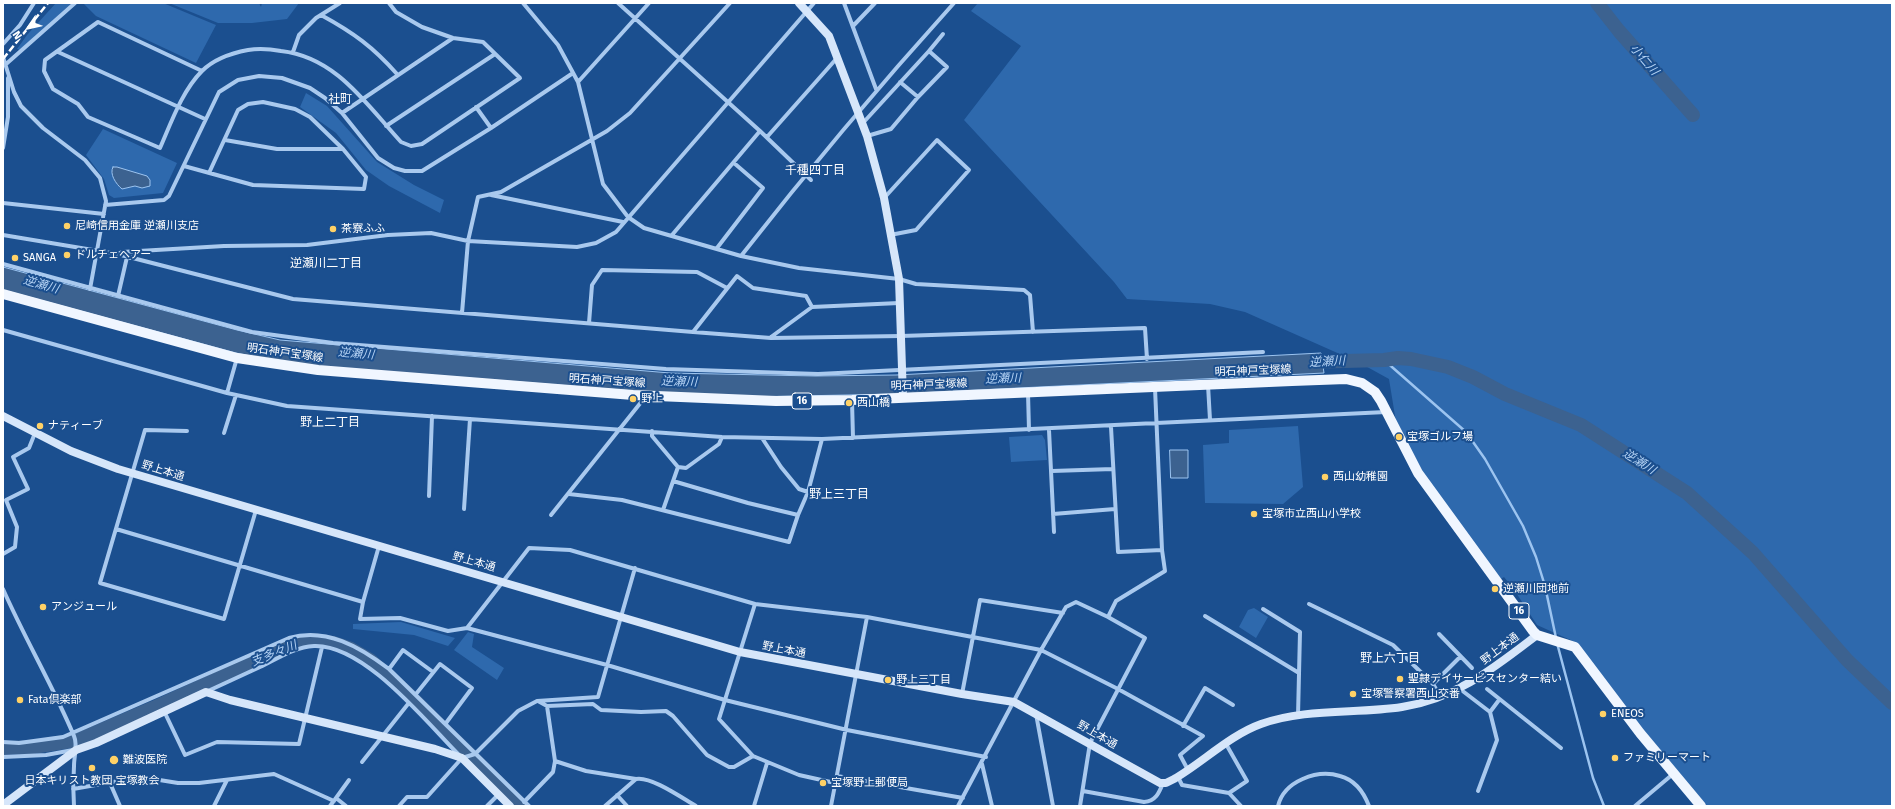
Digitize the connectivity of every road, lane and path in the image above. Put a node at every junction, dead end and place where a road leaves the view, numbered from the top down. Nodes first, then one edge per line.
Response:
1 (34, 3) edge
2 (75, 3) edge
3 (340, 3) edge
4 (389, 3) edge
5 (522, 3) edge
6 (618, 3) edge
7 (649, 3) edge
8 (730, 3) edge
9 (800, 3) edge
10 (814, 3) edge
11 (844, 3) edge
12 (875, 3) edge
13 (954, 3) edge
14 (808, 10) junction
15 (321, 15) junction
16 (636, 19) junction
17 (853, 26) junction
18 (943, 34) dead end
19 (453, 38) junction
20 (3, 44) edge
21 (929, 51) junction
22 (58, 52) junction
23 (293, 52) junction
24 (495, 54) junction
25 (3, 57) edge
26 (680, 58) junction
27 (837, 58) junction
28 (5, 64) junction
29 (202, 71) junction
30 (397, 74) junction
31 (573, 74) junction
32 (9, 76) junction
33 (578, 82) junction
34 (900, 82) junction
35 (876, 89) junction
36 (918, 97) junction
37 (362, 98) junction
38 (728, 102) junction
39 (476, 107) junction
40 (179, 108) junction
41 (342, 114) junction
42 (858, 115) junction
43 (205, 119) junction
44 (861, 125) junction
45 (386, 126) junction
46 (491, 128) junction
47 (760, 131) junction
48 (867, 136) junction
49 (767, 137) junction
50 (225, 140) junction
51 (592, 140) junction
52 (3, 148) edge
53 (343, 149) junction
54 (734, 163) junction
55 (184, 166) junction
56 (209, 173) junction
57 (805, 174) junction
58 (811, 180) dead end
59 (491, 195) junction
60 (884, 198) junction
61 (3, 203) edge
62 (105, 205) junction
63 (104, 214) junction
64 (628, 217) junction
65 (624, 222) junction
66 (3, 235) edge
67 (672, 235) junction
68 (890, 235) junction
69 (468, 241) junction
70 (717, 248) junction
71 (97, 250) junction
72 (117, 254) junction
73 (741, 256) junction
74 (127, 257) junction
75 (3, 264) edge
76 (899, 279) junction
77 (90, 288) junction
78 (727, 288) junction
79 (3, 294) edge
80 (118, 296) junction
81 (899, 303) junction
82 (812, 307) junction
83 (462, 313) junction
84 (589, 323) junction
85 (3, 330) edge
86 (693, 332) junction
87 (1033, 332) junction
88 (901, 336) junction
89 (771, 338) junction
90 (1263, 352) dead end
91 (237, 358) junction
92 (1147, 359) junction
93 (901, 370) junction
94 (1208, 385) junction
95 (1154, 387) junction
96 (227, 393) junction
97 (1028, 393) junction
98 (236, 395) junction
99 (646, 396) junction
100 (903, 398) junction
101 (852, 400) junction
102 (1386, 412) junction
103 (3, 416) edge
104 (432, 416) junction
105 (470, 419) junction
106 (1210, 420) junction
107 (1157, 424) junction
108 (1111, 427) junction
109 (620, 429) junction
110 (1029, 430) junction
111 (1049, 430) junction
112 (186, 431) dead end
113 (652, 431) junction
114 (35, 433) junction
115 (224, 433) dead end
116 (722, 436) junction
117 (762, 438) junction
118 (853, 438) junction
119 (822, 439) junction
120 (678, 467) junction
121 (1113, 469) junction
122 (1052, 471) junction
123 (132, 473) junction
124 (673, 481) junction
125 (808, 492) junction
126 (569, 494) junction
127 (429, 496) dead end
128 (464, 509) dead end
129 (256, 510) junction
130 (663, 510) junction
131 (1115, 510) junction
132 (1053, 514) junction
133 (551, 515) dead end
134 (798, 515) junction
135 (116, 529) junction
136 (1054, 532) dead end
137 (379, 546) junction
138 (1162, 550) junction
139 (3, 554) edge
140 (239, 566) junction
141 (635, 568) junction
142 (502, 582) junction
143 (3, 590) edge
144 (363, 602) junction
145 (755, 604) junction
146 (1309, 604) dead end
147 (1263, 609) dead end
148 (1063, 613) junction
149 (1205, 616) dead end
150 (867, 617) junction
151 (1108, 617) junction
152 (621, 618) junction
153 (467, 628) junction
154 (1438, 634) dead end
155 (1537, 635) junction
156 (973, 637) junction
157 (322, 647) junction
158 (1041, 650) junction
159 (740, 652) junction
160 (1460, 657) junction
161 (607, 665) junction
162 (1472, 668) dead end
163 (389, 669) junction
164 (433, 672) junction
165 (1299, 673) junction
166 (857, 674) junction
167 (1433, 684) junction
168 (1118, 689) junction
169 (1460, 689) junction
170 (1486, 689) dead end
171 (206, 692) junction
172 (416, 694) junction
173 (962, 694) junction
174 (1441, 697) junction
175 (537, 700) junction
176 (725, 700) junction
177 (1500, 700) junction
178 (1014, 702) junction
179 (408, 704) junction
180 (1233, 705) dead end
181 (547, 706) junction
182 (164, 711) junction
183 (1036, 712) junction
184 (1490, 712) junction
185 (1298, 716) junction
186 (305, 718) junction
187 (446, 723) junction
188 (1183, 726) junction
189 (847, 730) junction
190 (73, 735) junction
191 (383, 736) junction
192 (3, 742) edge
193 (1090, 743) junction
194 (1226, 744) junction
195 (76, 748) junction
196 (1561, 748) dead end
197 (474, 754) junction
198 (753, 756) junction
199 (3, 757) edge
200 (986, 757) junction
201 (463, 758) junction
202 (555, 761) junction
203 (362, 762) dead end
204 (767, 763) junction
205 (982, 764) junction
206 (1188, 770) junction
207 (1673, 773) junction
208 (837, 776) junction
209 (1178, 777) junction
210 (636, 779) junction
211 (227, 780) junction
212 (349, 780) dead end
213 (110, 782) junction
214 (835, 783) junction
215 (1164, 783) junction
216 (73, 789) junction
217 (1082, 791) junction
218 (1478, 791) dead end
219 (1229, 793) junction
220 (498, 795) junction
221 (617, 795) junction
222 (963, 798) junction
223 (335, 800) junction
224 (524, 802) junction
225 (3, 805) edge
226 (74, 806) edge
227 (120, 806) edge
228 (214, 806) edge
229 (330, 806) edge
230 (346, 806) edge
231 (399, 806) edge
232 (487, 806) edge
233 (510, 806) edge
234 (528, 806) edge
235 (605, 806) edge
236 (627, 806) edge
237 (696, 806) edge
238 (754, 806) edge
239 (831, 806) edge
240 (958, 806) edge
241 (992, 806) edge
242 (1053, 806) edge
243 (1080, 806) edge
244 (1241, 806) edge
245 (1278, 806) edge
246 (1369, 806) edge
247 (1635, 806) edge
248 (1701, 806) edge

1 - 20 street
2 - 28 street
3 - 15 street
4 - 19 street
5 - 31 street
6 - 16 street
7 - 16 street
8 - 26 street
9 - 14 street
10 - 14 street
11 - 17 street
12 - 17 street
13 - 35 street
14 - 27 street
14 - 38 street
15 - 23 street
15 - 30 street
16 - 26 street
16 - 33 street
17 - 35 street
18 - 21 street
19 - 24 street
19 - 30 street
21 - 34 street
21 - 36 street
22 - 29 street
22 - 40 street
22 - 40 street
23 - 29 street
23 - 37 street
24 - 39 street
24 - 45 street
25 - 28 street
26 - 38 street
26 - 51 street
27 - 42 street
27 - 49 street
28 - 32 street
29 - 40 street
30 - 37 street
31 - 33 street
31 - 46 street
32 - 52 street
32 - 62 street
33 - 51 street
34 - 36 street
34 - 44 street
35 - 42 street
36 - 48 street
37 - 41 street
37 - 45 street
38 - 47 street
38 - 64 street
39 - 45 street
39 - 46 street
40 - 43 street
41 - 43 street
41 - 46 street
42 - 44 street
42 - 57 street
43 - 55 street
44 - 48 street
47 - 49 street
47 - 54 street
48 - 60 street
49 - 57 street
50 - 53 street
50 - 53 street
50 - 56 street
51 - 59 street
51 - 64 street
53 - 56 street
54 - 67 street
54 - 70 street
55 - 56 street
55 - 62 street
57 - 58 street
57 - 73 street
59 - 65 street
59 - 69 street
60 - 68 street
60 - 68 street
61 - 63 street
62 - 63 street
63 - 71 street
64 - 65 street
64 - 67 street
65 - 69 street
66 - 71 street
67 - 70 street
68 - 76 street
69 - 72 street
69 - 83 street
70 - 73 street
71 - 72 street
71 - 77 street
72 - 74 street
73 - 76 street
74 - 80 street
74 - 83 street
75 - 77 street
76 - 81 street
76 - 87 street
77 - 80 street
78 - 82 street
78 - 84 street
78 - 86 street
79 - 91 main road, 明石神戸宝塚線 / 16
80 - 93 street
81 - 82 street
81 - 88 street
82 - 89 street
83 - 84 street
84 - 86 street
85 - 96 street
86 - 89 street
87 - 88 street
87 - 92 street
88 - 89 street
88 - 93 street
90 - 92 street
91 - 96 street
91 - 99 main road, 明石神戸宝塚線 / 16
92 - 93 street
93 - 100 street
94 - 95 main road, 明石神戸宝塚線 / 16
94 - 102 main road, 明石神戸宝塚線 / 16
94 - 106 street
95 - 97 main road, 明石神戸宝塚線 / 16
95 - 107 street
96 - 98 street
97 - 100 main road, 明石神戸宝塚線 / 16
97 - 110 street
98 - 104 street
98 - 115 street
99 - 101 main road, 明石神戸宝塚線 / 16
99 - 109 street
100 - 101 main road, 明石神戸宝塚線 / 16
101 - 118 street
102 - 106 street
102 - 155 main road, 明石神戸宝塚線 / 16
103 - 114 street, 野上本通
104 - 105 street
104 - 127 street
105 - 109 street
105 - 128 street
106 - 107 street
107 - 108 street
107 - 138 street
108 - 111 street
108 - 121 street
109 - 113 street
109 - 126 street
110 - 111 street
110 - 118 street
111 - 122 street
112 - 123 street
113 - 116 street
113 - 120 street
114 - 123 street, 野上本通
114 - 139 street
116 - 117 street
116 - 120 street
117 - 119 street
117 - 125 street
118 - 119 street
119 - 125 street
120 - 124 street
121 - 122 street
121 - 131 street
122 - 132 street
123 - 129 street, 野上本通
123 - 135 street
124 - 130 street
124 - 134 street
125 - 134 street
126 - 130 street
126 - 133 street
129 - 137 street, 野上本通
129 - 140 street
130 - 134 street
131 - 132 street
131 - 138 street
132 - 136 street
135 - 140 street
135 - 140 street
137 - 142 street, 野上本通
137 - 144 street
138 - 151 street
140 - 144 street
141 - 142 street
141 - 145 street
141 - 152 street
142 - 152 street, 野上本通
142 - 153 street
143 - 190 street
144 - 153 street
145 - 150 street
145 - 159 street
146 - 167 street
147 - 165 street
148 - 151 street
148 - 156 street
148 - 158 street
149 - 165 street
150 - 156 street
150 - 166 street
151 - 168 street
152 - 159 street, 野上本通
152 - 161 street
153 - 161 street
154 - 160 street
155 - 169 street, 野上本通
155 - 207 main road
156 - 158 street
156 - 173 street
157 - 171 street
157 - 179 street
157 - 186 street
158 - 168 street
158 - 178 street
159 - 166 street, 野上本通
159 - 176 street
160 - 162 street
160 - 167 street
161 - 175 street
161 - 176 street
163 - 164 street
163 - 172 street
163 - 190 street
164 - 172 street
164 - 187 street
165 - 185 street
166 - 173 street, 野上本通
166 - 189 street
167 - 174 street
168 - 188 street
168 - 193 street
169 - 174 street, 野上本通
169 - 184 street
170 - 177 street
171 - 182 street
171 - 186 street
172 - 187 street
173 - 178 street, 野上本通
174 - 185 street, 野上本通
175 - 181 street
175 - 197 street
176 - 189 street
176 - 198 street
177 - 184 street
177 - 196 street
178 - 183 street, 野上本通
178 - 200 street
179 - 191 street
179 - 201 street
180 - 188 street
181 - 198 street
181 - 202 street
182 - 186 street
182 - 195 street
183 - 193 street, 野上本通
183 - 242 street
184 - 218 street
185 - 194 street, 野上本通
186 - 191 street
187 - 197 street
188 - 206 street
189 - 200 street
189 - 208 street
190 - 192 street
190 - 195 street
191 - 201 street
191 - 203 street
193 - 215 street, 野上本通
193 - 217 street
194 - 206 street, 野上本通
194 - 219 street
195 - 199 street
195 - 216 street
195 - 225 street
197 - 201 street
197 - 224 street
198 - 204 street
200 - 205 street
201 - 220 street
201 - 231 street
202 - 210 street
202 - 224 street
204 - 214 street
204 - 238 street
205 - 222 street
205 - 241 street
206 - 209 street, 野上本通
207 - 247 street
207 - 248 main road
208 - 214 street
208 - 222 street
209 - 215 street, 野上本通
209 - 219 street
210 - 221 street
210 - 237 street
211 - 213 street
211 - 223 street
211 - 228 street
212 - 223 street
213 - 216 street
213 - 227 street
214 - 239 street
215 - 217 street
216 - 226 street
217 - 243 street
219 - 244 street
220 - 232 street
220 - 233 street
221 - 235 street
221 - 236 street
222 - 240 street
223 - 229 street
223 - 230 street
224 - 234 street
245 - 246 street

